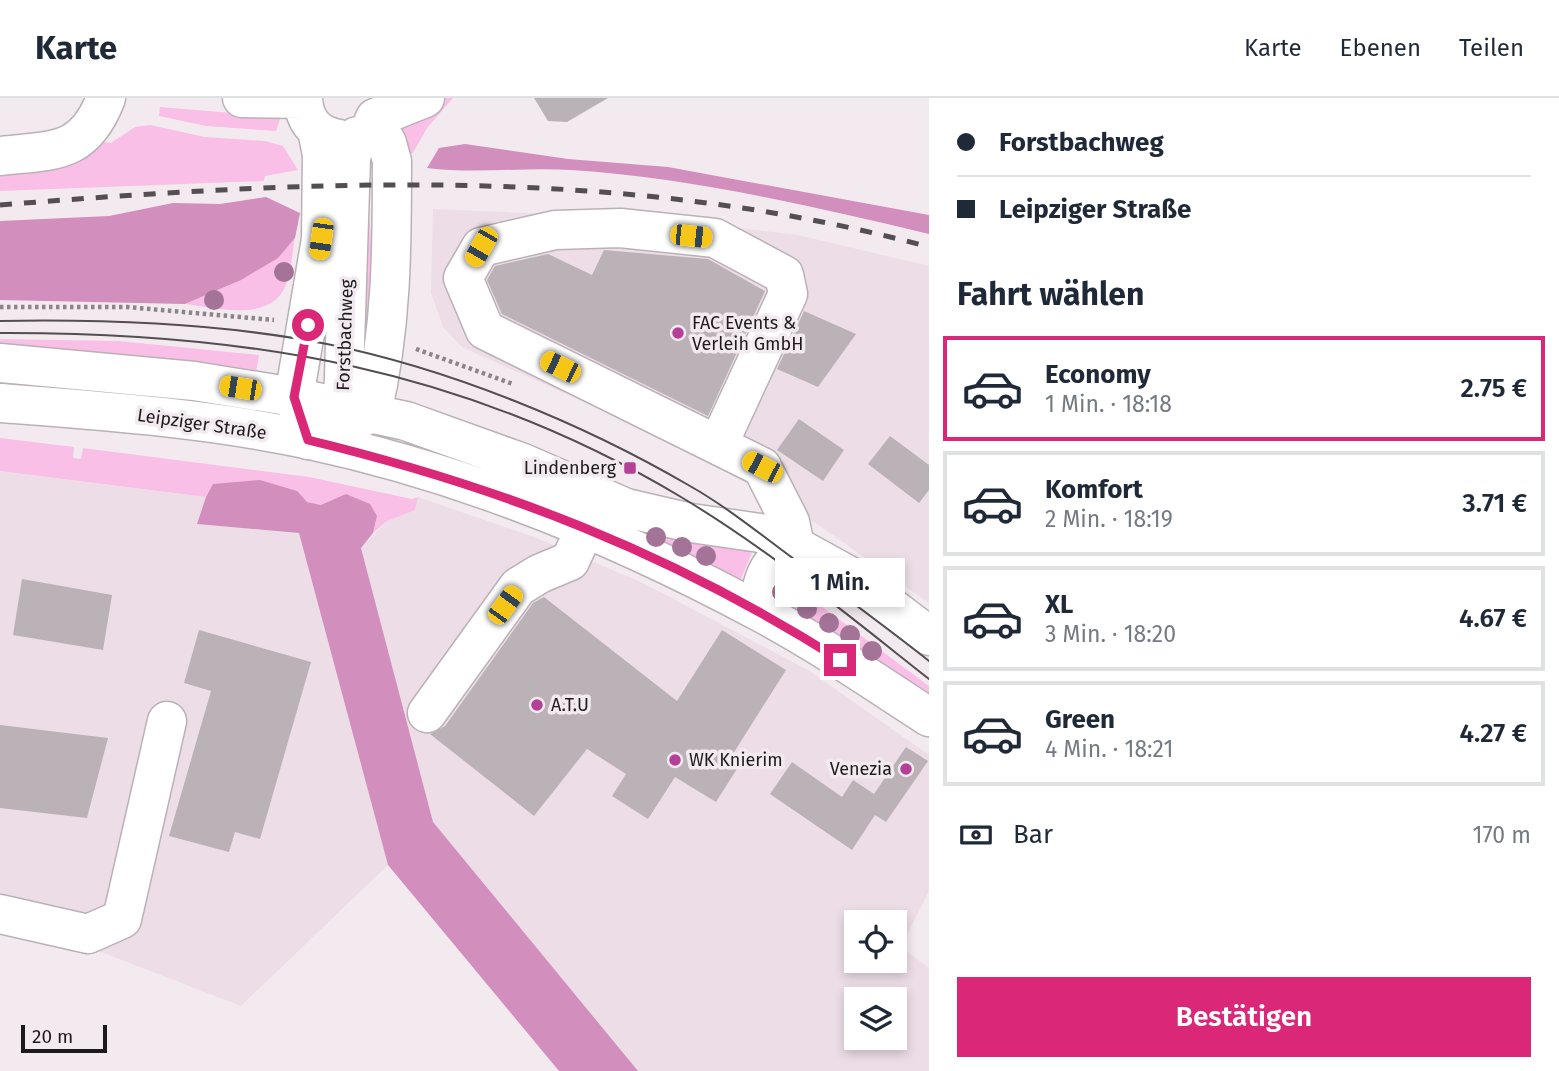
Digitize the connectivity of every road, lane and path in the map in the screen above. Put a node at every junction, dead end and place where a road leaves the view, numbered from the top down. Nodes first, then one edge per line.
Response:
1 (106, 98) edge
2 (242, 98) edge
3 (425, 98) edge
4 (308, 109) edge
5 (371, 118) edge
6 (0, 156) edge
7 (0, 307) edge
8 (274, 320) dead end
9 (387, 342) junction
10 (0, 363) edge
11 (523, 388) dead end
12 (294, 397) junction
13 (0, 402) edge
14 (338, 420) junction
15 (718, 445) junction
16 (586, 527) junction
17 (795, 546) junction
18 (760, 612) junction
19 (929, 636) edge
20 (427, 713) dead end
21 (929, 717) edge
22 (167, 721) dead end
23 (0, 914) edge

1 - 6 main road
2 - 4 main road
3 - 5 main road
4 - 5 main road
4 - 12 main road, Forstbachweg
5 - 9 main road
5 - 14 main road, Forstbachweg
7 - 8 path
9 - 11 path
9 - 14 main road
10 - 12 main road
12 - 14 main road, Forstbachweg
13 - 14 main road, Leipziger Straße
14 - 16 main road, Leipziger Straße
14 - 17 main road, Leipziger Straße
15 - 15 main road
15 - 17 main road
16 - 18 main road, Leipziger Straße
16 - 20 main road
17 - 18 main road
17 - 19 main road, Leipziger Straße
18 - 21 main road, Leipziger Straße
22 - 23 main road

